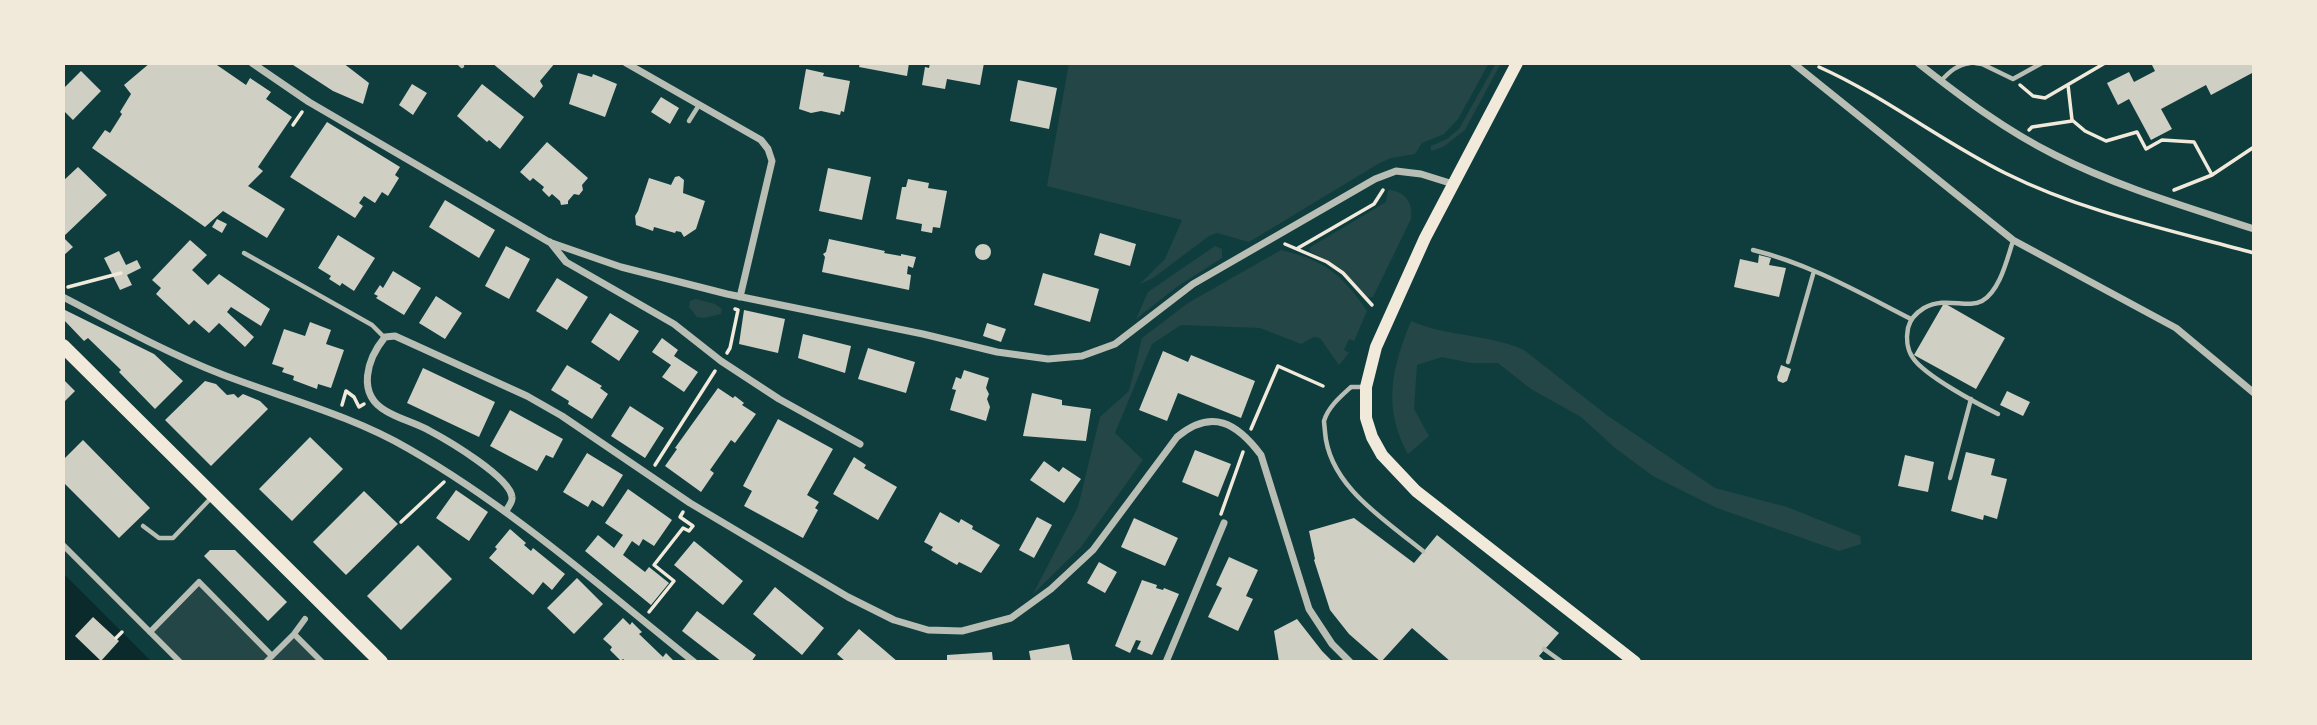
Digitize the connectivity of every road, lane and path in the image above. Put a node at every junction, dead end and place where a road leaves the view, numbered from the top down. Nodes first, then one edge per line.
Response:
1 (251, 63) edge
2 (626, 63) edge
3 (1517, 63) edge
4 (1793, 63) edge
5 (1810, 63) edge
6 (1918, 63) edge
7 (1973, 63) edge
8 (2042, 63) edge
9 (2105, 63) edge
10 (2013, 79) junction
11 (1941, 82) junction
12 (2068, 85) junction
13 (699, 105) junction
14 (2072, 120) junction
15 (689, 121) dead end
16 (2024, 137) junction
17 (2254, 147) edge
18 (2212, 175) junction
19 (1453, 184) junction
20 (1384, 188) dead end
21 (2155, 197) junction
22 (2254, 229) edge
23 (2014, 240) junction
24 (549, 242) junction
25 (1285, 244) dead end
26 (1297, 249) junction
27 (1753, 250) dead end
28 (244, 253) dead end
29 (2254, 253) edge
30 (1814, 271) junction
31 (121, 273) dead end
32 (63, 289) edge
33 (63, 297) edge
34 (740, 297) junction
35 (1372, 305) dead end
36 (738, 310) dead end
37 (1911, 319) junction
38 (385, 337) junction
39 (63, 346) edge
40 (721, 361) junction
41 (1788, 362) dead end
42 (1323, 386) dead end
43 (1366, 387) junction
44 (2254, 393) edge
45 (1971, 399) junction
46 (365, 404) dead end
47 (365, 414) dead end
48 (1998, 414) dead end
49 (1251, 431) dead end
50 (860, 444) dead end
51 (1244, 450) dead end
52 (645, 460) dead end
53 (450, 475) junction
54 (1950, 478) dead end
55 (213, 496) junction
56 (506, 511) junction
57 (682, 514) dead end
58 (401, 522) dead end
59 (1224, 523) joint
60 (143, 526) dead end
61 (63, 545) edge
62 (1423, 551) dead end
63 (655, 605) dead end
64 (305, 619) dead end
65 (122, 632) dead end
66 (150, 632) junction
67 (294, 634) junction
68 (116, 638) dead end
69 (1544, 649) dead end
70 (272, 656) junction
71 (180, 662) edge
72 (266, 662) edge
73 (322, 662) edge
74 (381, 662) edge
75 (694, 662) edge
76 (1166, 662) edge
77 (1350, 662) edge
78 (1562, 662) edge
79 (1635, 662) edge

1 - 24 street
2 - 13 street
3 - 19 main road
4 - 23 street
5 - 29 path
6 - 11 street
7 - 10 lane
7 - 11 lane
8 - 10 lane
9 - 12 path
10 - 12 path
11 - 16 street
12 - 14 path
13 - 15 lane
13 - 34 street
14 - 16 path
14 - 18 path
16 - 21 street
17 - 18 path
18 - 21 path
19 - 34 street
19 - 43 main road
20 - 26 path
21 - 22 street
23 - 37 lane
23 - 44 street
24 - 34 street
24 - 40 street
25 - 26 path
26 - 35 path
27 - 30 lane
28 - 38 lane
30 - 37 lane
30 - 41 lane
31 - 32 path
33 - 53 street
36 - 40 path
37 - 45 lane
38 - 56 street
38 - 77 street
39 - 55 main road
40 - 50 street
40 - 52 path
42 - 49 path
43 - 62 lane
43 - 79 main road
45 - 48 lane
45 - 54 lane
46 - 47 path
51 - 59 path
53 - 56 street
53 - 58 path
55 - 60 lane
55 - 74 main road
56 - 75 street
57 - 63 path
59 - 76 street
61 - 66 street
64 - 67 street
65 - 68 path
66 - 70 street
66 - 71 street
67 - 70 street
67 - 73 street
69 - 78 lane
70 - 72 street

